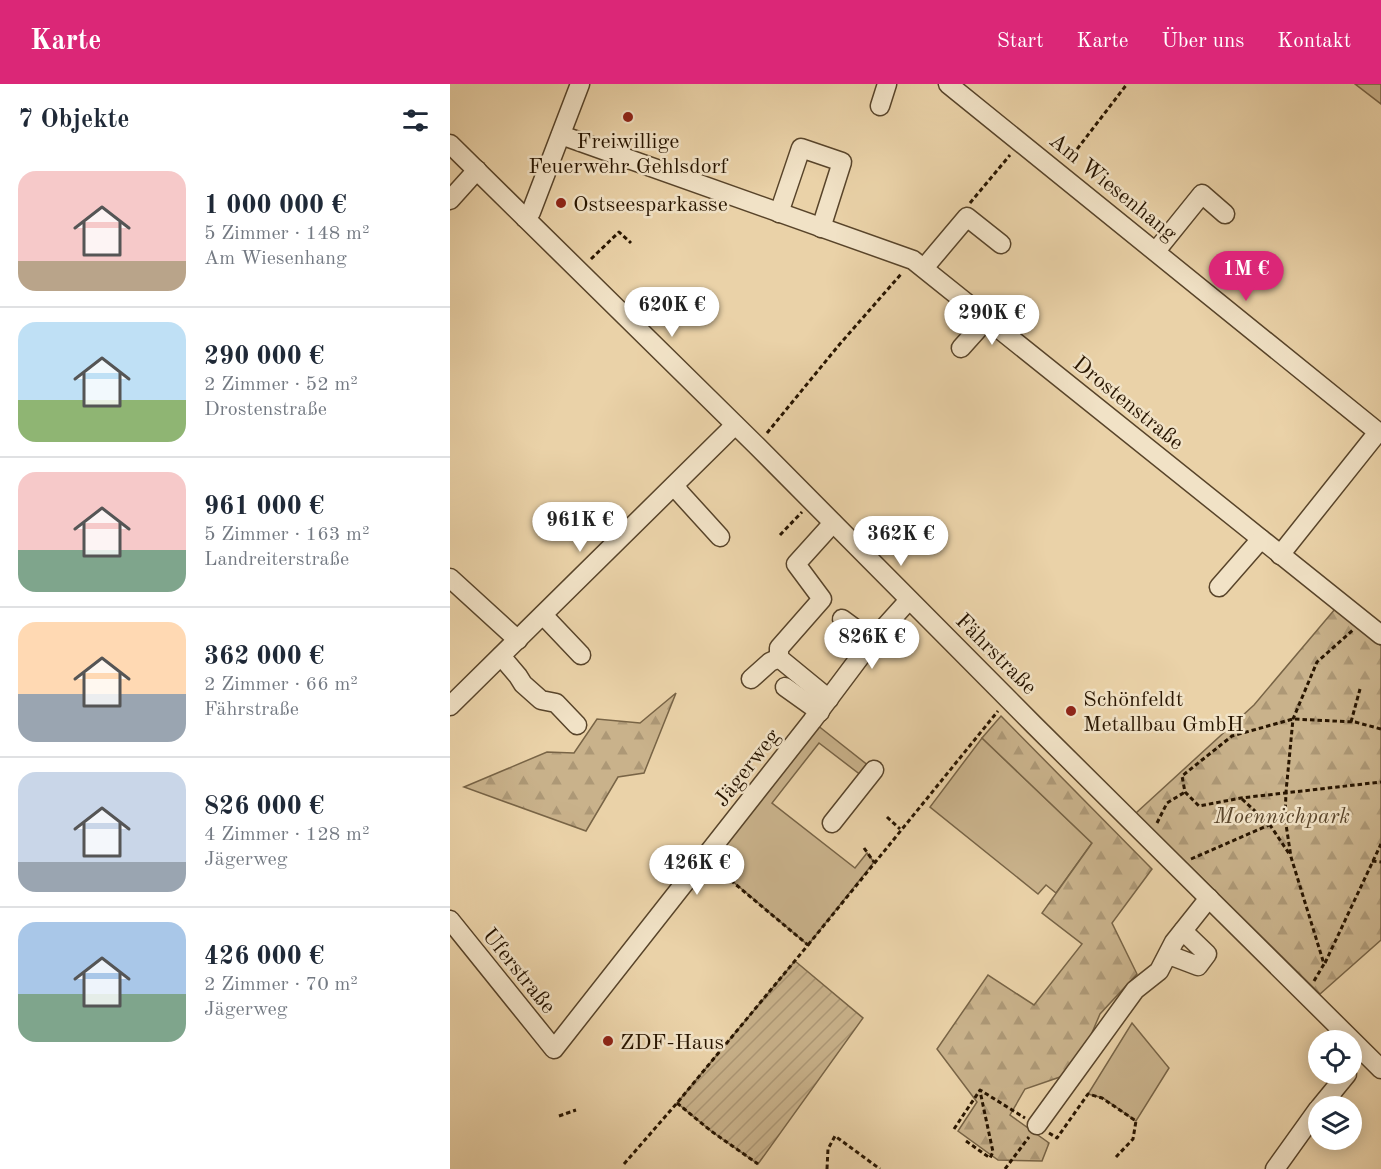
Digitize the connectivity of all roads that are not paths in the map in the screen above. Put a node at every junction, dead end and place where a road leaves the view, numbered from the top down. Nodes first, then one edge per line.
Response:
1 (580, 84) edge
2 (887, 84) edge
3 (948, 84) edge
4 (880, 106) dead end
5 (561, 135) junction
6 (450, 144) edge
7 (477, 170) junction
8 (450, 200) edge
9 (779, 213) junction
10 (1225, 214) dead end
11 (525, 218) junction
12 (821, 228) junction
13 (1001, 244) dead end
14 (1156, 251) junction
15 (918, 264) junction
16 (987, 319) junction
17 (961, 348) dead end
18 (735, 425) junction
19 (1380, 431) edge
20 (675, 485) junction
21 (833, 523) junction
22 (720, 537) dead end
23 (1261, 539) junction
24 (1280, 555) junction
25 (450, 578) edge
26 (1219, 587) dead end
27 (909, 600) junction
28 (543, 615) junction
29 (842, 619) dead end
30 (1381, 635) edge
31 (518, 640) junction
32 (872, 641) junction
33 (582, 655) dead end
34 (501, 656) junction
35 (779, 658) junction
36 (751, 679) dead end
37 (785, 687) dead end
38 (450, 706) edge
39 (824, 706) junction
40 (577, 725) dead end
41 (874, 770) dead end
42 (832, 823) dead end
43 (1209, 898) junction
44 (450, 920) edge
45 (1183, 931) junction
46 (1169, 955) junction
47 (554, 1049) joint
48 (1365, 1054) junction
49 (1362, 1057) edge
50 (1381, 1069) edge
51 (1339, 1084) edge
52 (1329, 1096) edge
53 (1308, 1123) edge
54 (1037, 1125) road end
55 (1275, 1169) edge

1 - 5 street
2 - 4 street
3 - 14 street, Am Wiesenhang
5 - 9 street, Drostenstraße
5 - 11 street
6 - 7 street, Fährstraße
7 - 8 street
7 - 11 street, Fährstraße
9 - 12 street, Drostenstraße
9 - 12 street
10 - 14 street
11 - 18 street, Fährstraße
12 - 15 street, Drostenstraße
13 - 15 street
14 - 19 street, Am Wiesenhang
15 - 16 street, Drostenstraße
16 - 17 street
16 - 23 street, Drostenstraße
18 - 20 street
18 - 21 street, Fährstraße
19 - 24 street, Am Wiesenhang
20 - 22 street
20 - 28 street
21 - 27 street, Fährstraße
21 - 35 street
23 - 24 street, Drostenstraße
23 - 26 street
24 - 30 street, Drostenstraße
25 - 31 street
27 - 32 street, Jägerweg
27 - 43 street, Fährstraße
28 - 31 street
28 - 33 street
29 - 32 street
31 - 34 street
32 - 39 street, Jägerweg
34 - 38 street
34 - 40 street
35 - 36 street
35 - 39 street
37 - 39 street
39 - 47 street, Jägerweg
41 - 42 street
43 - 45 street
43 - 48 street, Fährstraße
44 - 47 street, Uferstraße
45 - 46 street
45 - 46 street
46 - 54 street
48 - 49 street
48 - 50 street, Fährstraße
51 - 52 street
53 - 55 street

